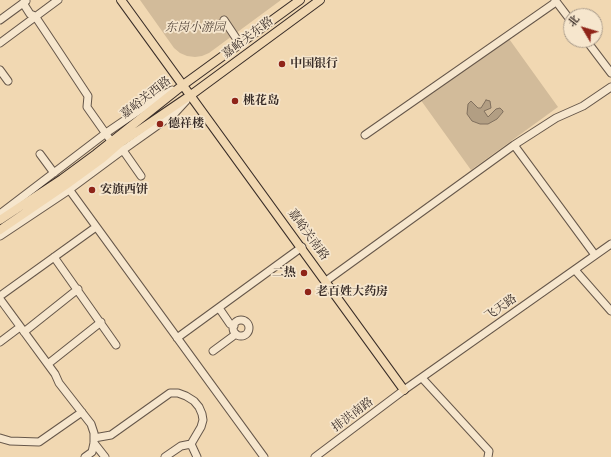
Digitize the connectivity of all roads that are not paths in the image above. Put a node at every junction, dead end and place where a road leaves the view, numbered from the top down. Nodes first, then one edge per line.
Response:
1 (58, 0) edge
2 (121, 0) edge
3 (300, 0) edge
4 (320, 0) edge
5 (25, 1) edge
6 (556, 1) edge
7 (563, 10) edge
8 (35, 16) junction
9 (0, 20) edge
10 (224, 20) dead end
11 (0, 43) edge
12 (240, 44) junction
13 (592, 48) edge
14 (0, 70) edge
15 (611, 73) edge
16 (8, 81) dead end
17 (183, 85) junction
18 (611, 87) edge
19 (191, 95) junction
20 (106, 133) junction
21 (365, 135) dead end
22 (118, 145) junction
23 (514, 145) junction
24 (40, 154) dead end
25 (54, 173) junction
26 (141, 176) dead end
27 (66, 185) junction
28 (0, 214) edge
29 (0, 220) edge
30 (96, 227) junction
31 (0, 230) edge
32 (0, 236) edge
33 (611, 244) edge
34 (302, 247) junction
35 (595, 255) junction
36 (54, 257) junction
37 (574, 270) junction
38 (326, 281) junction
39 (78, 289) junction
40 (0, 298) edge
41 (219, 308) junction
42 (611, 310) edge
43 (101, 322) junction
44 (234, 326) junction
45 (22, 329) junction
46 (236, 334) junction
47 (177, 338) junction
48 (0, 342) edge
49 (116, 345) dead end
50 (213, 351) dead end
51 (48, 364) junction
52 (422, 378) junction
53 (404, 390) junction
54 (82, 412) junction
55 (0, 438) edge
56 (94, 440) junction
57 (191, 444) junction
58 (85, 457) edge
59 (105, 457) edge
60 (165, 457) edge
61 (197, 457) edge
62 (264, 457) edge
63 (315, 457) edge
64 (488, 457) edge

1 - 8 street
2 - 17 main road, 嘉峪关南路
3 - 12 main road, 嘉峪关东路
4 - 19 main road, 嘉峪关东路
5 - 8 street
5 - 9 street
6 - 7 street
6 - 21 street
8 - 11 street
8 - 20 street
10 - 12 street
12 - 17 main road, 嘉峪关东路
13 - 15 street
14 - 16 street
17 - 19 main road, 嘉峪关南路
17 - 20 street, 嘉峪关西路
17 - 22 main road, 嘉峪关西路
18 - 23 street
19 - 22 main road, 嘉峪关西路
19 - 34 main road, 嘉峪关南路
20 - 22 street
20 - 25 street, 嘉峪关西路
22 - 26 street
22 - 27 main road, 嘉峪关西路
23 - 35 street
23 - 38 street
24 - 25 street
25 - 28 street, 嘉峪关西路
27 - 29 main road, 嘉峪关西路
27 - 30 street
27 - 31 main road, 嘉峪关西路
27 - 32 street
30 - 36 street
30 - 47 street
33 - 35 street, 飞天路
34 - 38 main road, 嘉峪关南路
34 - 41 street
35 - 37 street, 飞天路
36 - 39 street
36 - 40 street
37 - 42 street
37 - 52 street, 飞天路
38 - 53 main road, 嘉峪关南路
39 - 43 street
39 - 45 street
40 - 45 street
41 - 44 street
41 - 47 street
43 - 49 street
43 - 51 street
44 - 46 street
44 - 46 street
45 - 48 street
45 - 51 street
46 - 50 street
47 - 62 street
51 - 54 street
52 - 53 street, 飞天路
52 - 64 street
53 - 63 street, 排洪南路
54 - 55 street
54 - 56 street
56 - 57 street
56 - 58 street
56 - 59 street
57 - 60 street
57 - 61 street

